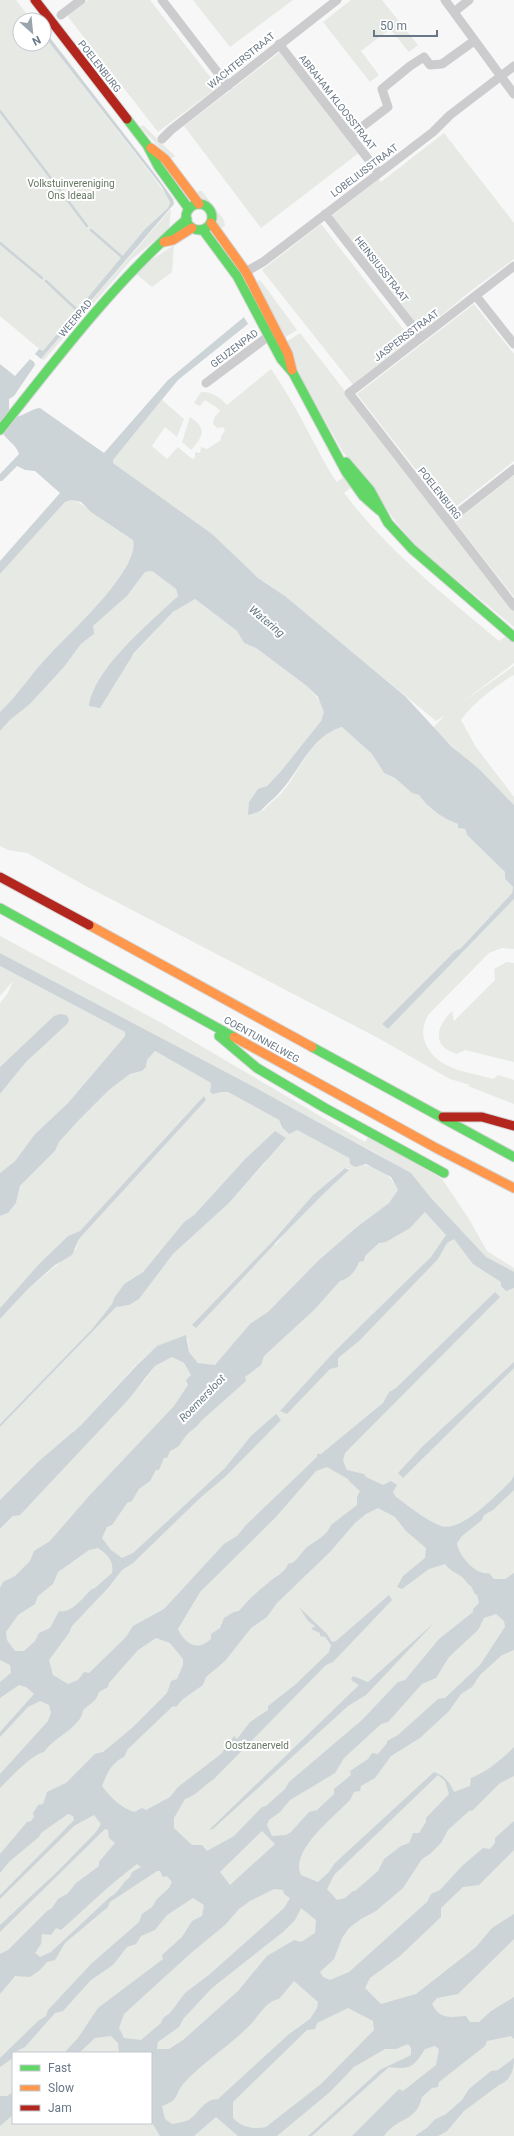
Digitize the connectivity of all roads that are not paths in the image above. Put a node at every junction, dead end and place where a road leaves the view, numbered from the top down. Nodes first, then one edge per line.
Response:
1 (35, 0) edge
2 (81, 0) edge
3 (162, 0) edge
4 (336, 0) edge
5 (445, 0) edge
6 (469, 0) edge
7 (454, 12) junction
8 (62, 15) dead end
9 (474, 41) junction
10 (279, 44) junction
11 (514, 66) edge
12 (501, 76) junction
13 (228, 86) junction
14 (514, 94) edge
15 (350, 136) junction
16 (162, 139) dead end
17 (147, 145) junction
18 (379, 173) junction
19 (199, 204) junction
20 (189, 209) junction
21 (325, 214) junction
22 (186, 219) junction
23 (211, 223) junction
24 (192, 228) junction
25 (203, 230) junction
26 (161, 243) junction
27 (514, 266) edge
28 (246, 272) junction
29 (237, 276) junction
30 (476, 296) junction
31 (277, 331) junction
32 (268, 336) junction
33 (421, 338) junction
34 (514, 344) edge
35 (293, 373) junction
36 (206, 383) dead end
37 (349, 392) joint
38 (0, 430) edge
39 (514, 469) edge
40 (448, 521) junction
41 (514, 606) edge
42 (514, 637) edge
43 (0, 877) edge
44 (0, 908) edge
45 (194, 1014) junction
46 (441, 1117) junction
47 (514, 1126) edge
48 (514, 1157) edge
49 (444, 1172) dead end
50 (514, 1188) edge

1 - 17 main road, POELENBURG
2 - 8 street
3 - 13 street
4 - 10 street, WACHTERSTRAAT
5 - 7 street
6 - 7 street
7 - 9 street
9 - 12 street
9 - 15 street
10 - 13 street, WACHTERSTRAAT
10 - 15 street, ABRAHAM KLOOSSTRAAT
11 - 12 street, LOBELIUSSTRAAT
12 - 14 street
12 - 18 street, LOBELIUSSTRAAT
13 - 16 street, WACHTERSTRAAT
15 - 18 street, ABRAHAM KLOOSSTRAAT
17 - 19 main road, POELENBURG
17 - 20 main road, POELENBURG
18 - 21 street, LOBELIUSSTRAAT
19 - 20 main road
19 - 23 main road
20 - 22 main road
21 - 28 street, LOBELIUSSTRAAT
21 - 33 street, HEINSIUSSTRAAT
22 - 24 main road
22 - 26 main road, WEERPAD
23 - 25 main road
23 - 28 main road
24 - 25 main road
24 - 26 main road, WEERPAD
25 - 29 main road
26 - 38 main road, WEERPAD
27 - 30 street, JASPERSSTRAAT
28 - 29 street, LOBELIUSSTRAAT
28 - 31 main road
29 - 32 main road
30 - 33 street, JASPERSSTRAAT
30 - 34 street
31 - 32 street, GEUZENPAD
31 - 35 main road
32 - 35 main road
32 - 36 street, GEUZENPAD
33 - 37 street, JASPERSSTRAAT
35 - 42 main road
37 - 40 street, POELENBURG
39 - 40 street
40 - 41 street, POELENBURG
43 - 46 main road, COENTUNNELWEG
44 - 45 main road, COENTUNNELWEG
45 - 49 main road
45 - 50 main road, COENTUNNELWEG
46 - 47 main road
46 - 48 main road, COENTUNNELWEG

